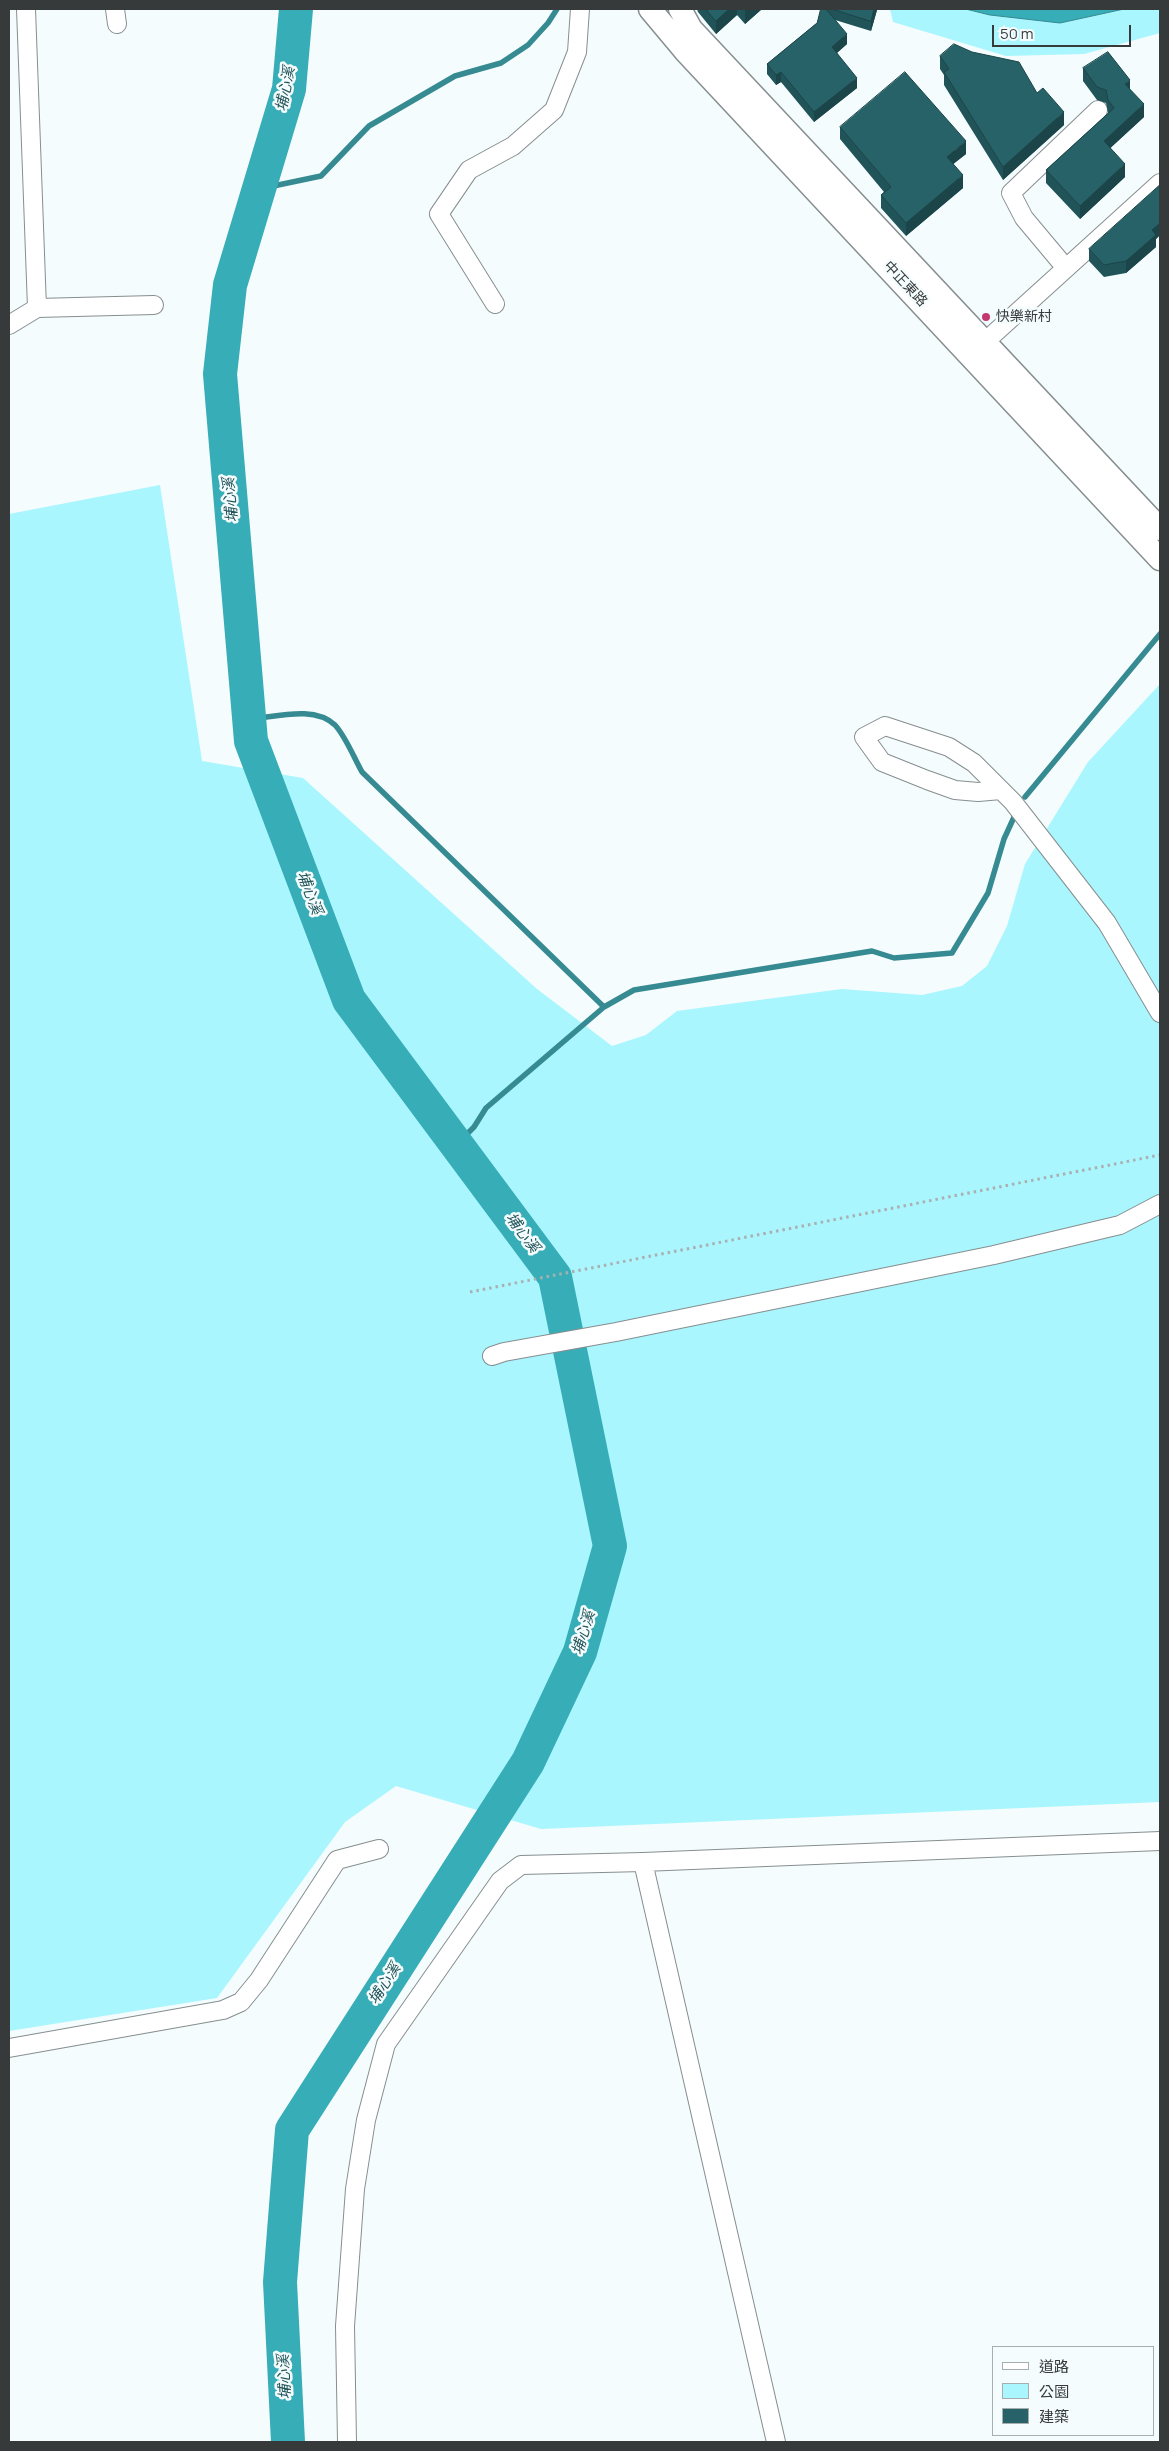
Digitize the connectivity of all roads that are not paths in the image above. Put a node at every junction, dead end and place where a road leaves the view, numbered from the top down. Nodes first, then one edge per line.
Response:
1 (26, 9) edge
2 (580, 9) edge
3 (652, 9) edge
4 (680, 9) edge
5 (691, 28) junction
6 (1098, 110) dead end
7 (1160, 183) edge
8 (1065, 267) junction
9 (495, 304) dead end
10 (154, 305) dead end
11 (37, 308) junction
12 (9, 325) edge
13 (978, 348) junction
14 (1160, 529) edge
15 (1160, 559) edge
16 (1001, 790) junction
17 (1160, 1013) edge
18 (1160, 1204) edge
19 (498, 1354) dead end
20 (1160, 1841) edge
21 (379, 1849) dead end
22 (643, 1862) junction
23 (9, 2048) edge
24 (347, 2442) edge
25 (776, 2442) edge

1 - 11 street
2 - 9 street
3 - 5 street
3 - 13 main road, 中正東路
4 - 5 main road, 中正東路
5 - 13 main road, 中正東路
6 - 8 street
7 - 8 street
8 - 13 street
10 - 11 street
11 - 12 street
13 - 14 main road, 中正東路
13 - 15 main road, 中正東路
16 - 16 street
16 - 17 street
18 - 19 street
20 - 22 street
21 - 23 street
22 - 24 street
22 - 25 street

